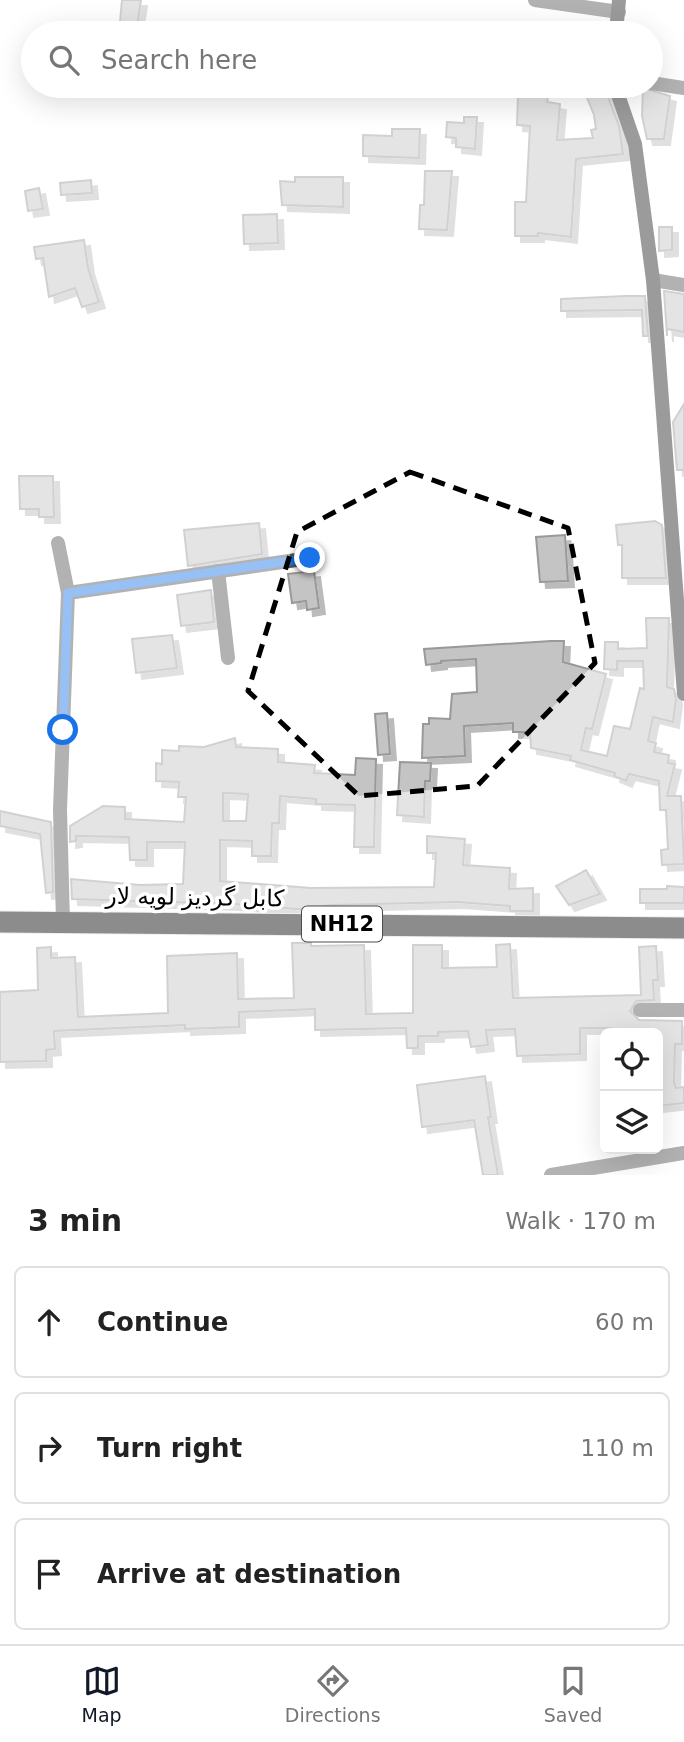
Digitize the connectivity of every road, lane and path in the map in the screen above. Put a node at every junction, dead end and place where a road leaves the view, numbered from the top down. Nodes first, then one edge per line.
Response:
1 (535, 0) edge
2 (619, 6) edge
3 (663, 85) edge
4 (684, 88) edge
5 (619, 98) edge
6 (653, 280) junction
7 (684, 285) edge
8 (58, 543) dead end
9 (310, 558) dead end
10 (218, 571) junction
11 (68, 593) junction
12 (228, 658) dead end
13 (684, 694) edge
14 (0, 922) edge
15 (63, 922) junction
16 (684, 928) edge
17 (640, 1010) dead end
18 (684, 1010) edge
19 (684, 1153) edge
20 (551, 1175) edge

1 - 2 street
3 - 4 street
5 - 6 street
6 - 7 street
6 - 13 street
8 - 11 street
9 - 10 street
10 - 11 street
10 - 12 street
11 - 15 street
14 - 15 highway, کابل گردیز لویه لار / NH12
15 - 16 highway, کابل گردیز لویه لار / NH12
17 - 18 street
19 - 20 street

